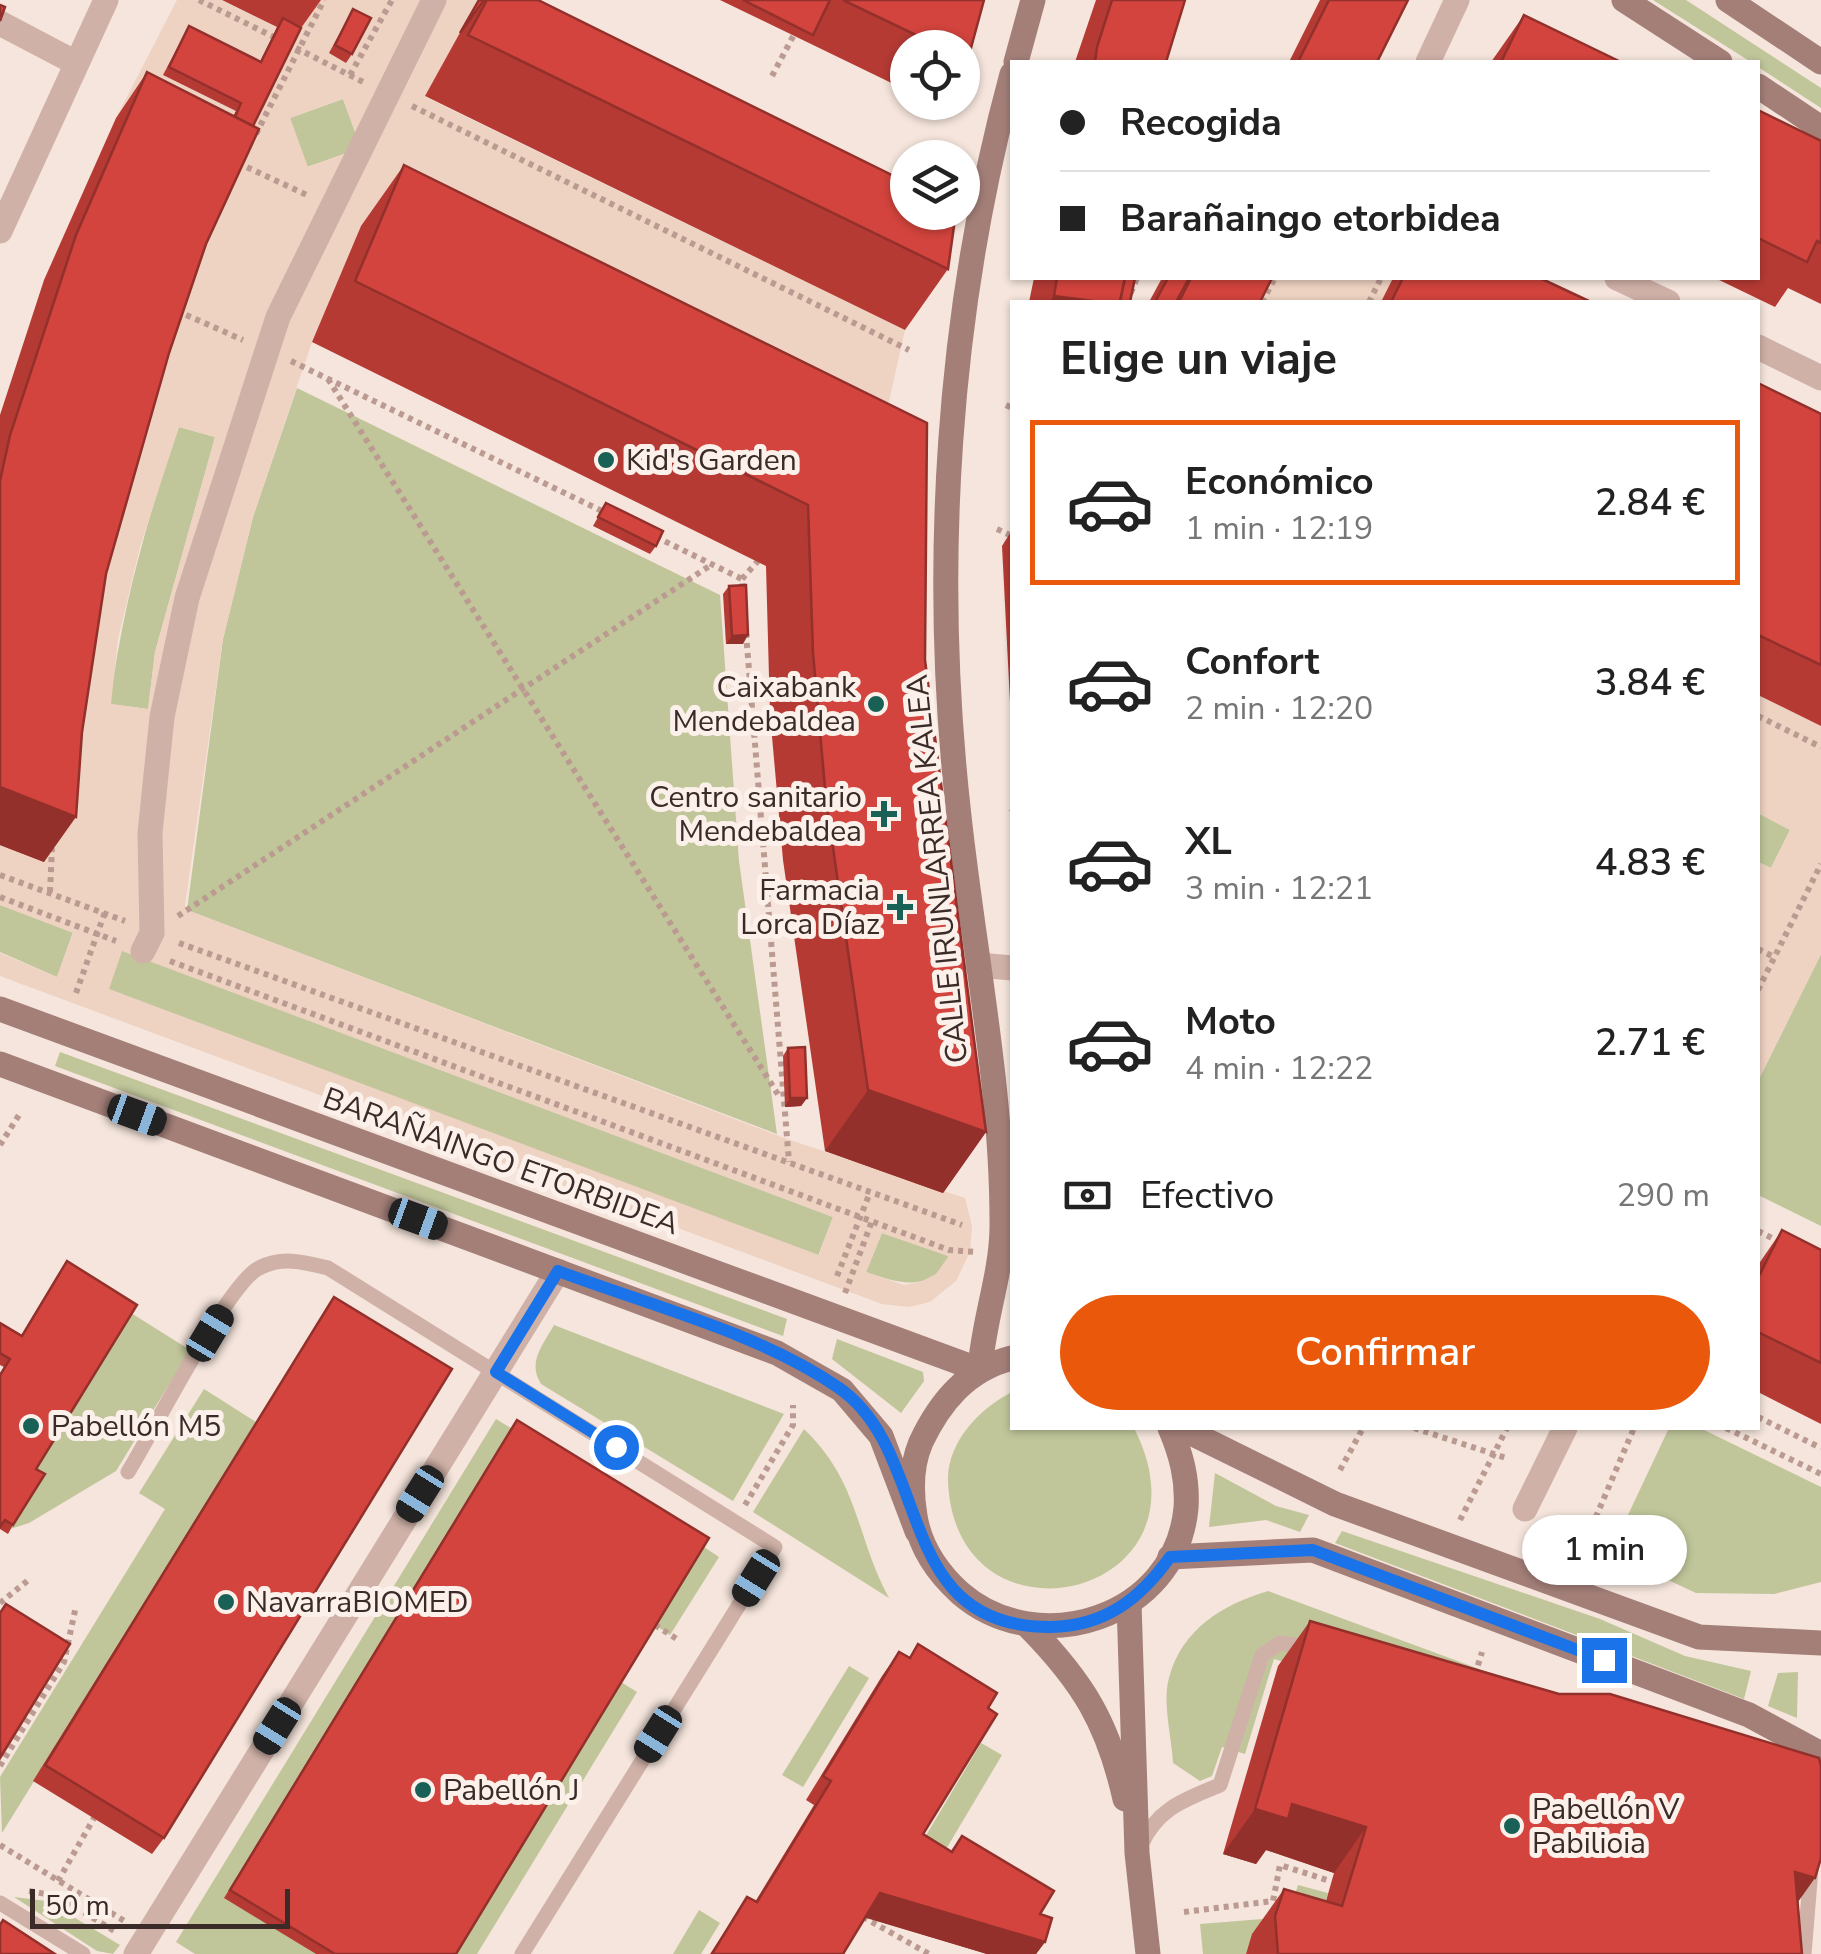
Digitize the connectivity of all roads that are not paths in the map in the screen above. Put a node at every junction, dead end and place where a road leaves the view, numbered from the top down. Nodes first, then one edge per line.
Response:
1 (106, 0) edge
2 (434, 0) edge
3 (1033, 0) edge
4 (1457, 0) edge
5 (1624, 0) edge
6 (1728, 0) edge
7 (0, 22) edge
8 (1017, 60) edge
9 (1429, 60) edge
10 (1717, 60) edge
11 (74, 62) junction
12 (1821, 62) edge
13 (1010, 81) edge
14 (1760, 87) edge
15 (1821, 128) edge
16 (980, 182) edge
17 (970, 230) edge
18 (0, 231) edge
19 (1621, 280) edge
20 (1664, 300) edge
21 (1760, 347) edge
22 (1821, 378) edge
23 (147, 942) road end
24 (978, 964) junction
25 (1010, 968) edge
26 (0, 1009) edge
27 (0, 1064) edge
28 (999, 1123) junction
29 (1010, 1161) edge
30 (558, 1271) junction
31 (1010, 1359) edge
32 (980, 1370) junction
33 (496, 1372) junction
34 (1171, 1430) edge
35 (1185, 1430) edge
36 (1564, 1430) edge
37 (128, 1472) dead end
38 (1525, 1509) dead end
39 (917, 1530) junction
40 (1170, 1557) junction
41 (1129, 1603) junction
42 (1028, 1627) junction
43 (1821, 1643) edge
44 (1322, 1651) edge
45 (1819, 1761) edge
46 (1810, 1843) edge
47 (1137, 1853) junction
48 (0, 1902) edge
49 (142, 1945) edge
50 (83, 1954) edge
51 (522, 1954) edge
52 (1148, 1954) edge
53 (1804, 1954) edge

1 - 11 street
2 - 23 street
3 - 8 main road
4 - 9 street
5 - 10 main road
6 - 12 main road
7 - 11 street
11 - 18 street
13 - 16 main road, CALLE IRUNLARREA KALEA
14 - 15 main road
17 - 24 main road, CALLE IRUNLARREA KALEA
19 - 20 street
21 - 22 street
24 - 25 street
24 - 28 main road, CALLE IRUNLARREA KALEA
26 - 32 main road, BARAÑAINGO ETORBIDEA
27 - 30 main road
28 - 29 main road, CALLE IRUNLARREA KALEA
28 - 32 main road, CALLE IRUNLARREA KALEA
30 - 33 street
30 - 39 main road
31 - 32 main road
32 - 39 main road
33 - 37 lane
33 - 49 street
33 - 51 lane
34 - 40 main road
35 - 43 main road
36 - 38 street
39 - 42 main road
40 - 41 main road
40 - 45 main road
41 - 42 main road
41 - 47 main road
42 - 47 main road
44 - 47 lane
46 - 53 lane
47 - 52 main road
48 - 50 lane

